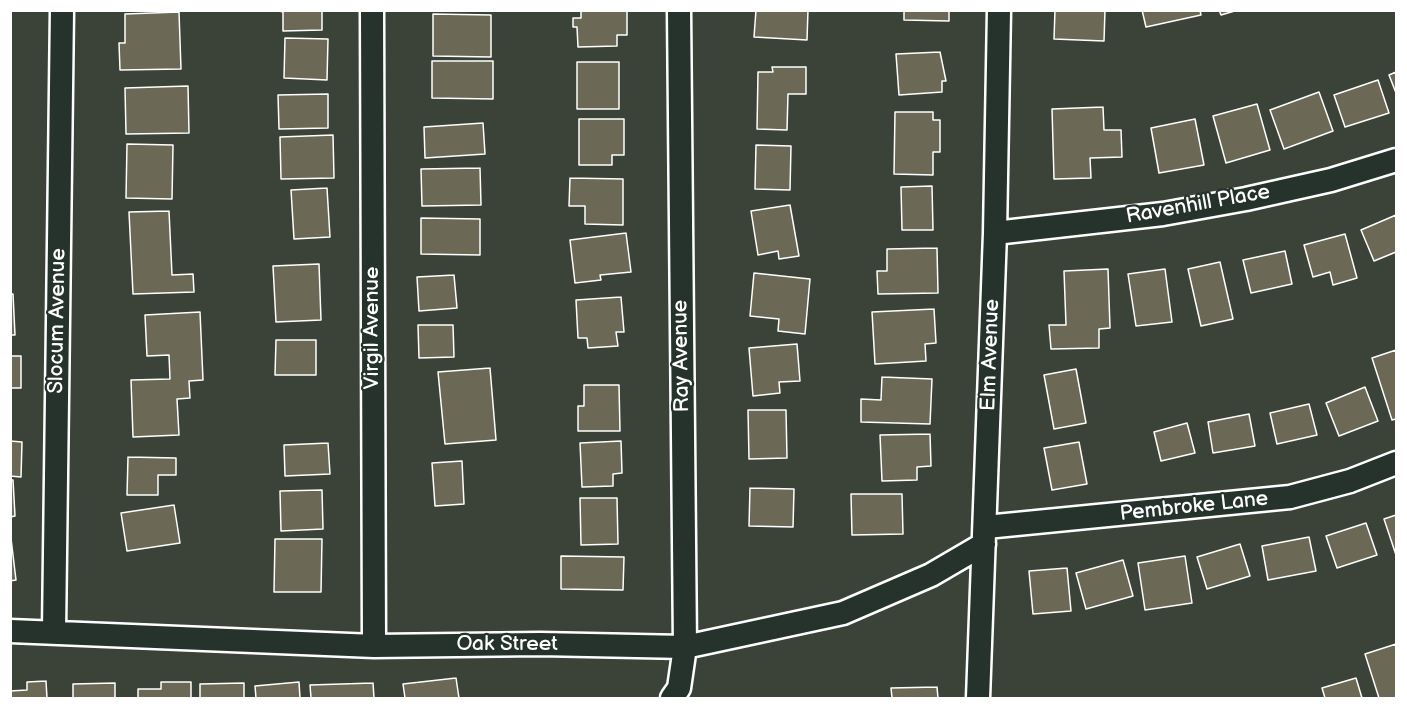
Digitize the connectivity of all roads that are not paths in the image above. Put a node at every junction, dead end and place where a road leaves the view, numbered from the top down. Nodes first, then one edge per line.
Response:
1 (62, 10) edge
2 (372, 10) edge
3 (679, 10) edge
4 (999, 10) edge
5 (1396, 160) edge
6 (995, 233) junction
7 (1396, 463) edge
8 (985, 536) junction
9 (10, 631) edge
10 (54, 631) junction
11 (374, 646) junction
12 (685, 647) junction
13 (672, 699) edge
14 (978, 699) edge

1 - 10 street, Slocum Avenue
2 - 11 street, Virgil Avenue
3 - 12 street, Ray Avenue
4 - 6 street, Elm Avenue
5 - 6 street, Ravenhill Place
6 - 8 street, Elm Avenue
7 - 8 street, Pembroke Lane
8 - 12 street, Oak Street
8 - 14 street, Elm Avenue
9 - 10 street, Oak Street
10 - 11 street, Oak Street
11 - 12 street, Oak Street
12 - 13 street, Ray Avenue

